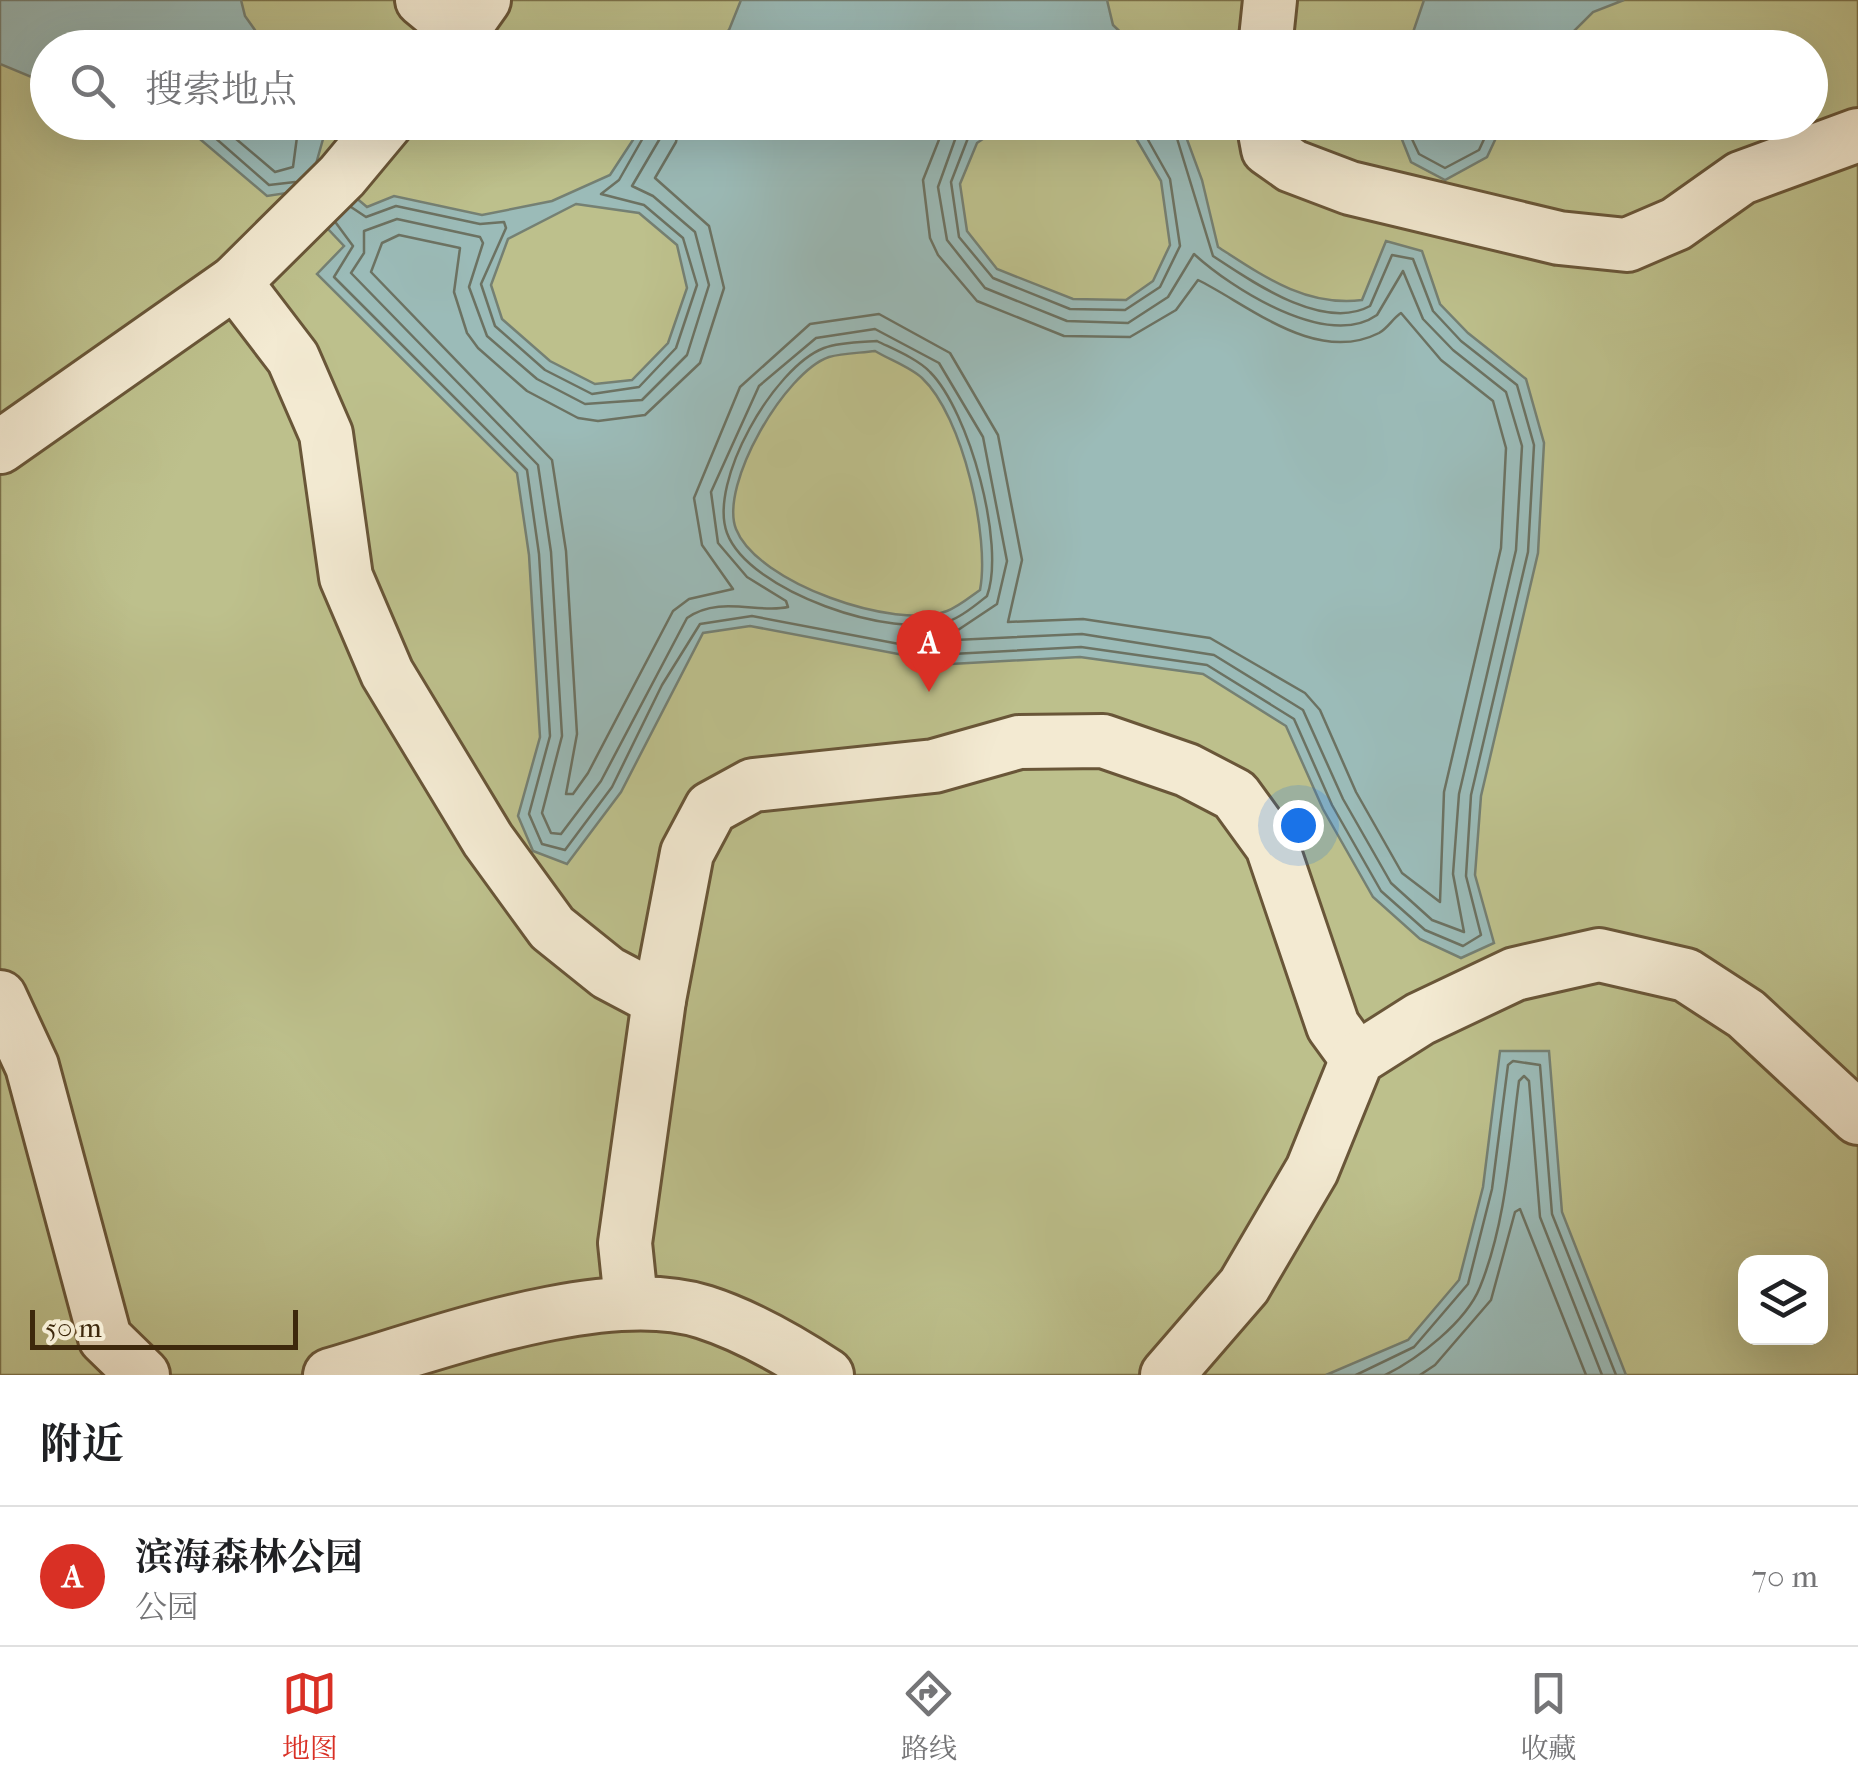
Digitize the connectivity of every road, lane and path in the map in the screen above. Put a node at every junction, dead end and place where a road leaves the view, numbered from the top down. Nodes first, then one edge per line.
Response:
1 (422, 0) edge
2 (1270, 0) edge
3 (465, 27) edge
4 (1268, 30) edge
5 (1858, 135) edge
6 (371, 140) edge
7 (1266, 140) edge
8 (234, 282) junction
9 (0, 447) edge
10 (0, 997) edge
11 (659, 1000) junction
12 (1357, 1059) junction
13 (1858, 1118) edge
14 (630, 1301) junction
15 (144, 1375) edge
16 (330, 1375) edge
17 (826, 1375) edge
18 (1167, 1375) edge

1 - 3 street
2 - 4 street
5 - 7 street
6 - 8 street
8 - 9 street
8 - 11 street
10 - 15 street
11 - 12 street
11 - 14 street
12 - 13 street
12 - 18 street
14 - 16 street
14 - 17 street

